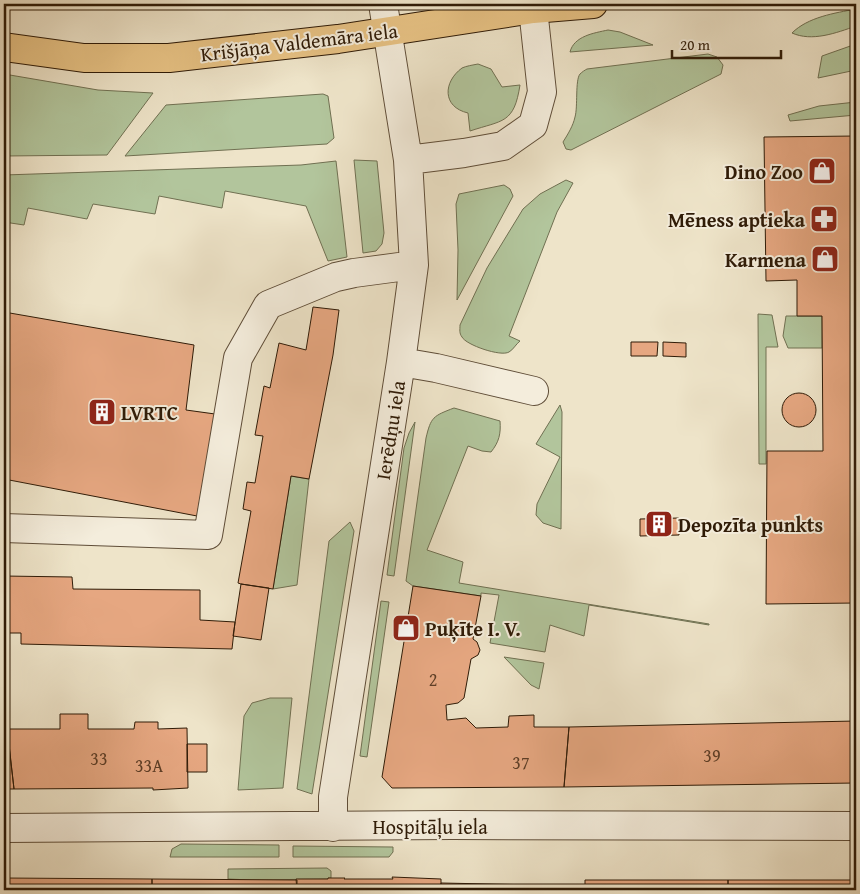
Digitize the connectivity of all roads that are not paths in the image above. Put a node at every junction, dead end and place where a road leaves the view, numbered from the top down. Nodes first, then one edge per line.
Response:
1 (383, 4) edge
2 (593, 4) edge
3 (533, 9) junction
4 (386, 31) junction
5 (4, 47) edge
6 (408, 160) junction
7 (414, 265) junction
8 (401, 362) junction
9 (534, 391) dead end
10 (4, 528) edge
11 (856, 826) edge
12 (333, 827) junction
13 (4, 828) edge

1 - 4 street, Ierēdņu iela
2 - 3 main road, Krišjāņa Valdemāra iela
3 - 4 main road, Krišjāņa Valdemāra iela
3 - 6 street
4 - 5 main road, Krišjāņa Valdemāra iela
4 - 6 street, Ierēdņu iela
6 - 7 street, Ierēdņu iela
7 - 8 street, Ierēdņu iela
7 - 10 street
8 - 9 street
8 - 12 street, Ierēdņu iela
11 - 12 street, Hospitāļu iela
12 - 13 street, Hospitāļu iela

